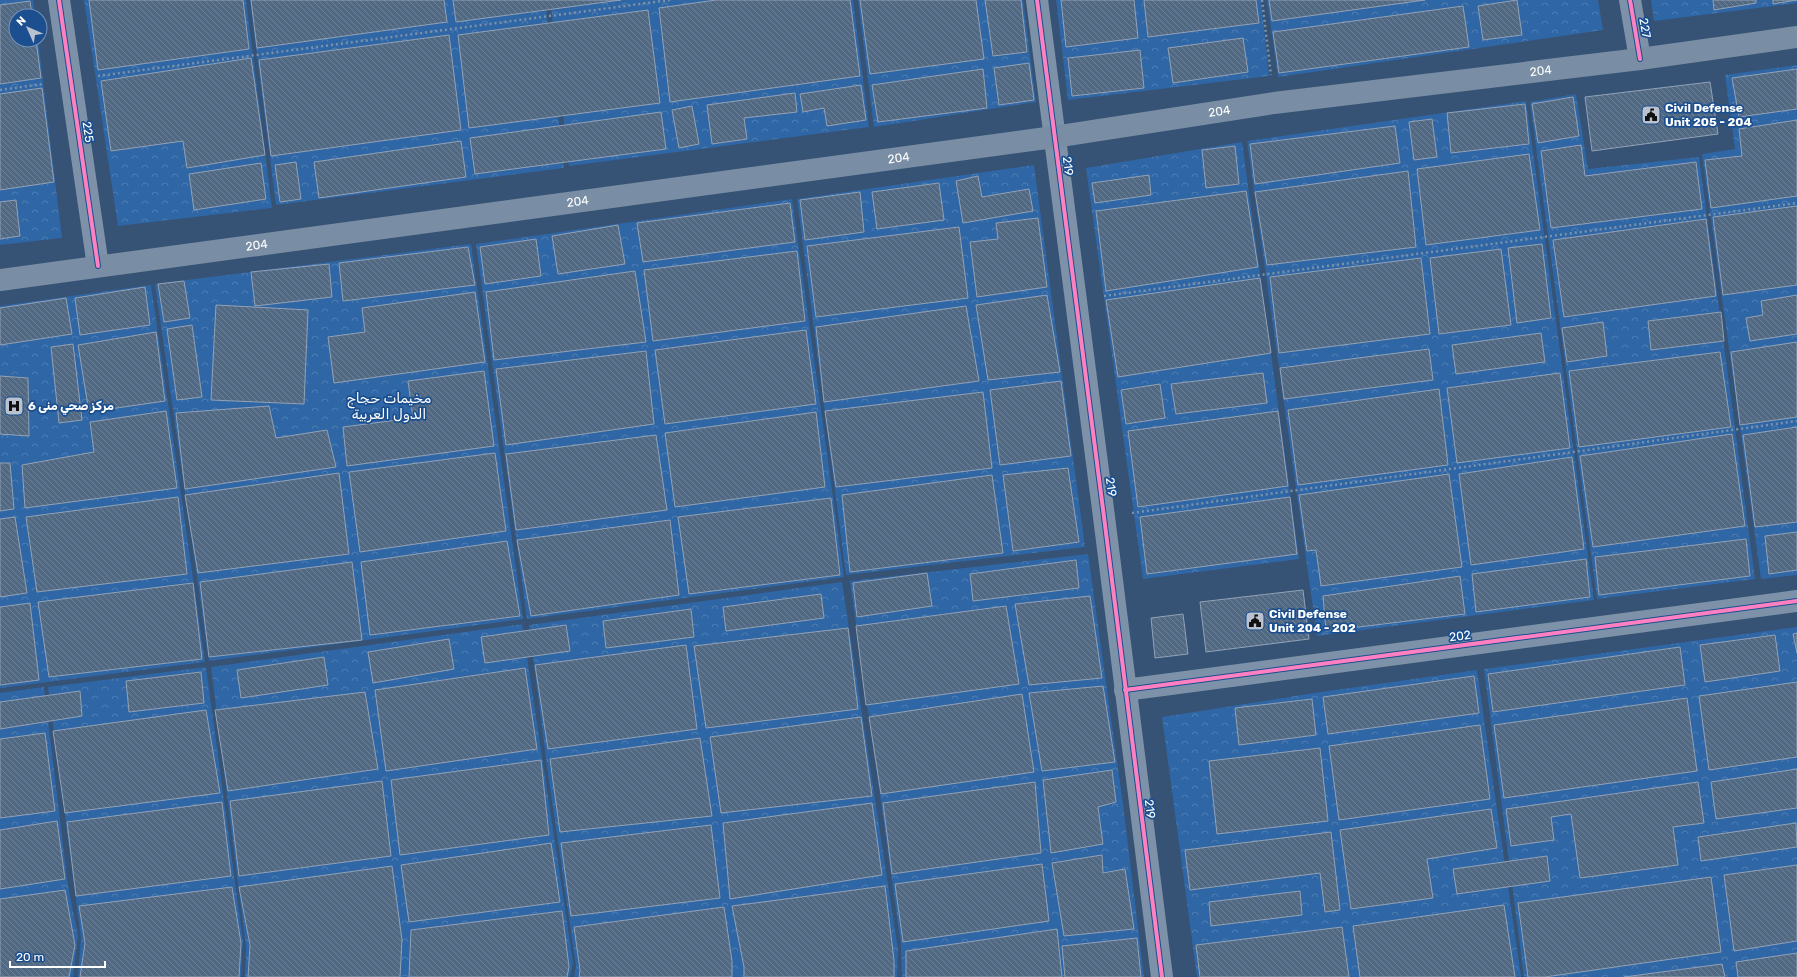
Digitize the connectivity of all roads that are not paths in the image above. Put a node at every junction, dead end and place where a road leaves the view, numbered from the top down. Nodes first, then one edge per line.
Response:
1 (59, 0) edge
2 (1037, 0) edge
3 (1630, 0) edge
4 (1797, 37) edge
5 (1640, 58) junction
6 (1054, 137) junction
7 (98, 266) junction
8 (0, 280) edge
9 (1797, 601) edge
10 (1125, 690) junction
11 (1162, 977) edge

1 - 7 street, 225
2 - 6 street, 219
3 - 5 street, 227
4 - 5 main road, 204
5 - 6 main road, 204
6 - 7 main road, 204
6 - 10 street, 219
7 - 8 main road, 204
9 - 10 street, 202
10 - 11 street, 219

